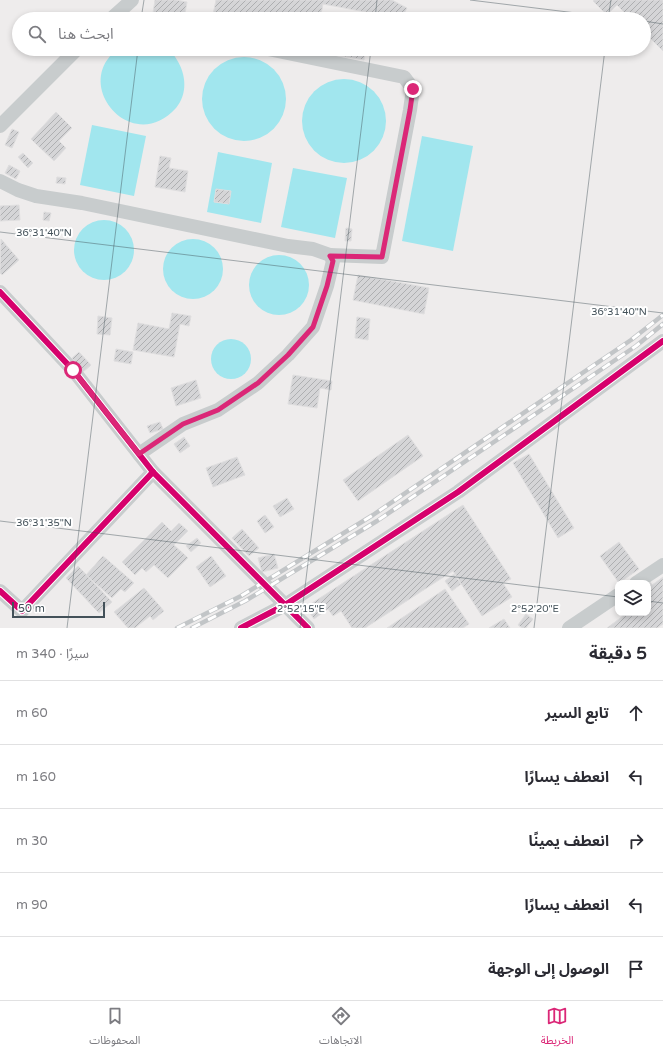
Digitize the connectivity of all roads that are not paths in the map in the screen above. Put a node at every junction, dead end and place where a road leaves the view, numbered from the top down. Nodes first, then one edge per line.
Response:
1 (132, 0) edge
2 (119, 12) edge
3 (70, 56) edge
4 (302, 56) edge
5 (0, 126) edge
6 (0, 181) edge
7 (330, 256) junction
8 (0, 292) edge
9 (663, 341) edge
10 (139, 454) junction
11 (153, 472) junction
12 (663, 565) edge
13 (640, 580) edge
14 (0, 592) edge
15 (615, 597) edge
16 (285, 606) junction
17 (241, 628) edge
18 (308, 628) edge
19 (569, 628) edge

1 - 2 street
3 - 5 street
4 - 7 street
6 - 7 street
7 - 10 street
8 - 10 street
9 - 16 street
10 - 11 street
11 - 14 street
11 - 16 street
12 - 13 street
15 - 19 street
16 - 17 street
16 - 18 street

